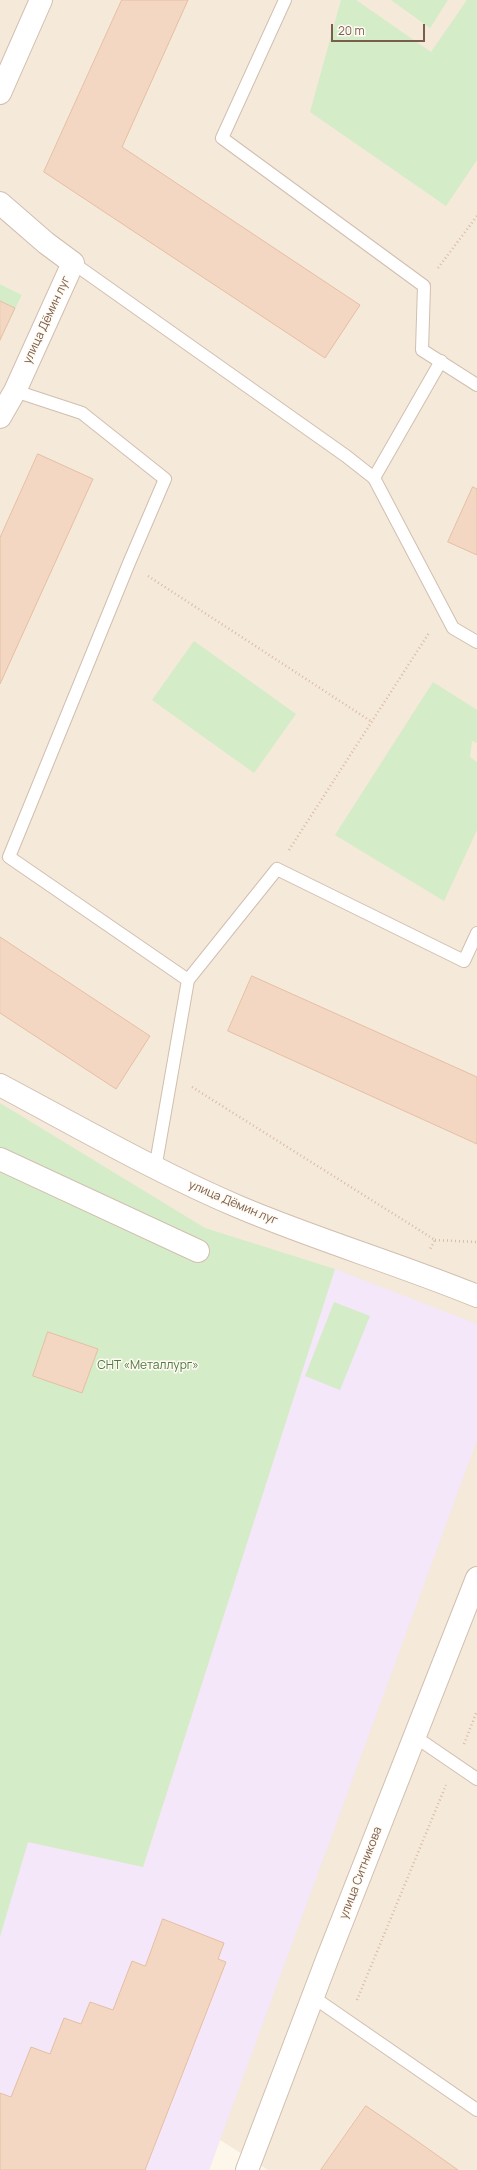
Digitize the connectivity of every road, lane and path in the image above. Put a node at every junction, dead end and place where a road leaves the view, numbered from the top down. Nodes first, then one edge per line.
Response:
1 (40, 0) edge
2 (286, 0) edge
3 (0, 93) edge
4 (0, 203) edge
5 (477, 216) edge
6 (73, 263) junction
7 (424, 286) junction
8 (441, 361) junction
9 (477, 385) edge
10 (15, 390) junction
11 (0, 418) edge
12 (374, 478) junction
13 (128, 563) junction
14 (444, 611) junction
15 (477, 642) edge
16 (372, 722) junction
17 (277, 869) junction
18 (477, 933) edge
19 (188, 980) junction
20 (171, 1074) junction
21 (0, 1084) edge
22 (0, 1159) edge
23 (155, 1169) junction
24 (435, 1240) junction
25 (477, 1242) edge
26 (198, 1251) dead end
27 (419, 1273) junction
28 (477, 1296) edge
29 (477, 1578) edge
30 (477, 1711) edge
31 (414, 1736) junction
32 (455, 1764) junction
33 (477, 1779) edge
34 (313, 1997) junction
35 (348, 2021) junction
36 (477, 2110) edge
37 (252, 2168) edge

1 - 3 street
2 - 7 lane
4 - 6 street, улица Дёмин луг
5 - 7 path
6 - 10 street, улица Дёмин луг
6 - 12 lane
7 - 8 lane
8 - 9 lane
8 - 12 lane
10 - 11 street, улица Дёмин луг
10 - 13 lane
12 - 14 lane
13 - 16 path
13 - 19 lane
14 - 15 lane
14 - 16 path
16 - 17 path
17 - 18 lane
17 - 19 lane
19 - 20 lane
20 - 23 lane
20 - 24 path
21 - 23 street, улица Дёмин луг
22 - 26 street
23 - 27 street, улица Дёмин луг
24 - 25 path
24 - 27 path
27 - 28 street, улица Дёмин луг
29 - 31 street, улица Ситникова
30 - 32 path
31 - 32 lane
31 - 34 street, улица Ситникова
32 - 33 lane
32 - 35 path
34 - 35 lane
34 - 37 street, улица Ситникова
35 - 36 lane

